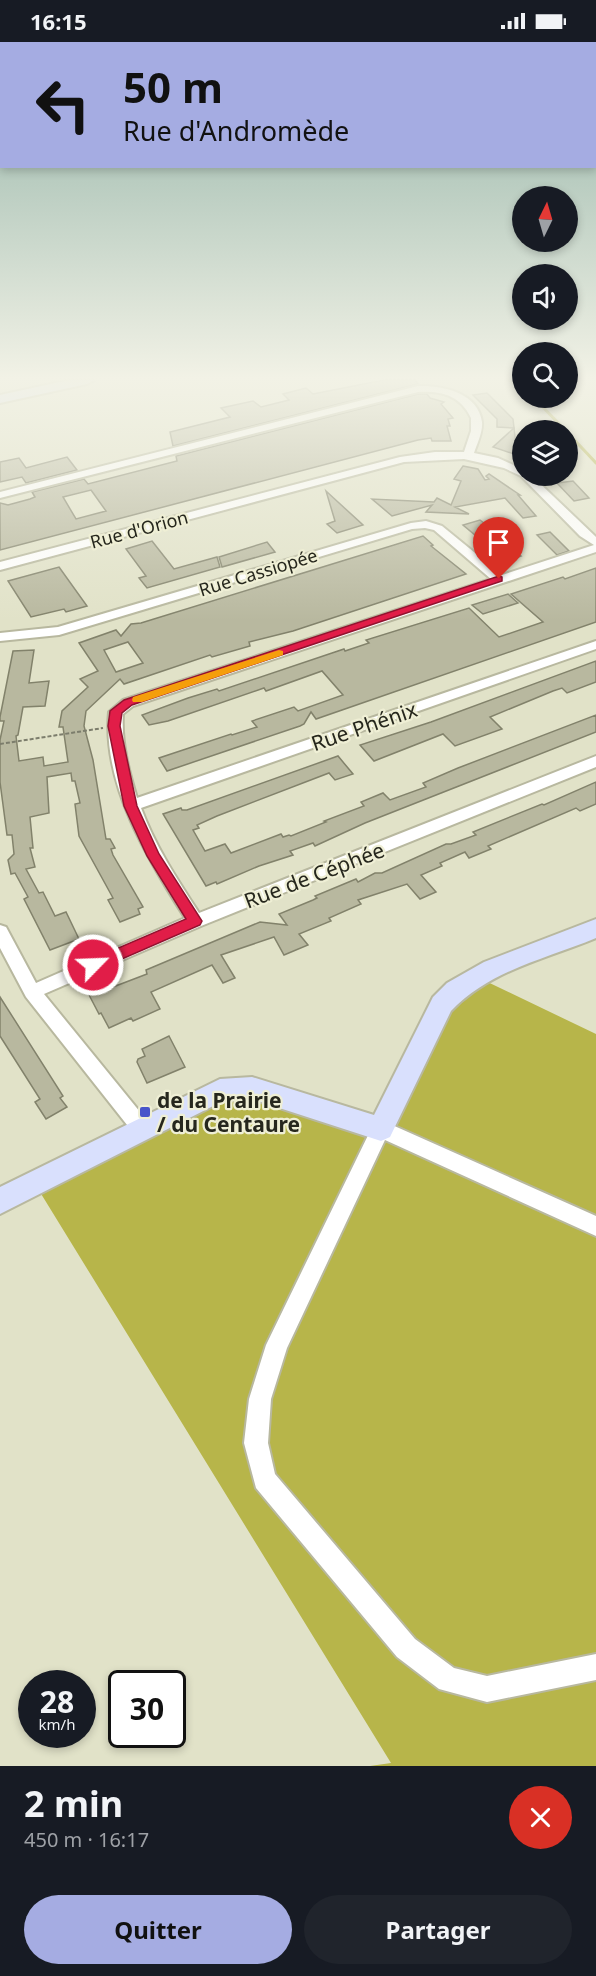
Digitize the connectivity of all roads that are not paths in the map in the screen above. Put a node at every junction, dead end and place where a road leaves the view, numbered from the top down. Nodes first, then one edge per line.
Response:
1 (136, 460) edge
2 (399, 460) edge
3 (492, 460) edge
4 (512, 469) edge
5 (536, 486) edge
6 (0, 495) edge
7 (596, 543) edge
8 (596, 548) edge
9 (0, 566) edge
10 (499, 579) junction
11 (0, 638) edge
12 (596, 645) edge
13 (596, 760) edge
14 (131, 806) junction
15 (195, 921) junction
16 (596, 928) edge
17 (0, 932) edge
18 (32, 992) junction
19 (142, 1129) junction
20 (381, 1129) junction
21 (0, 1202) edge
22 (596, 1226) edge
23 (596, 1667) edge

1 - 6 street
2 - 9 street, Rue d'Orion
3 - 4 street, Rue d'Orion
5 - 7 street
8 - 10 street
10 - 11 street, Rue Cassiopée
10 - 14 street
12 - 14 street, Rue Phénix
13 - 15 street, Rue de Céphée
14 - 15 street
15 - 18 street, Rue de Céphée
16 - 20 street
17 - 18 street
18 - 19 street
19 - 20 street
19 - 21 street
20 - 22 street
20 - 23 street

